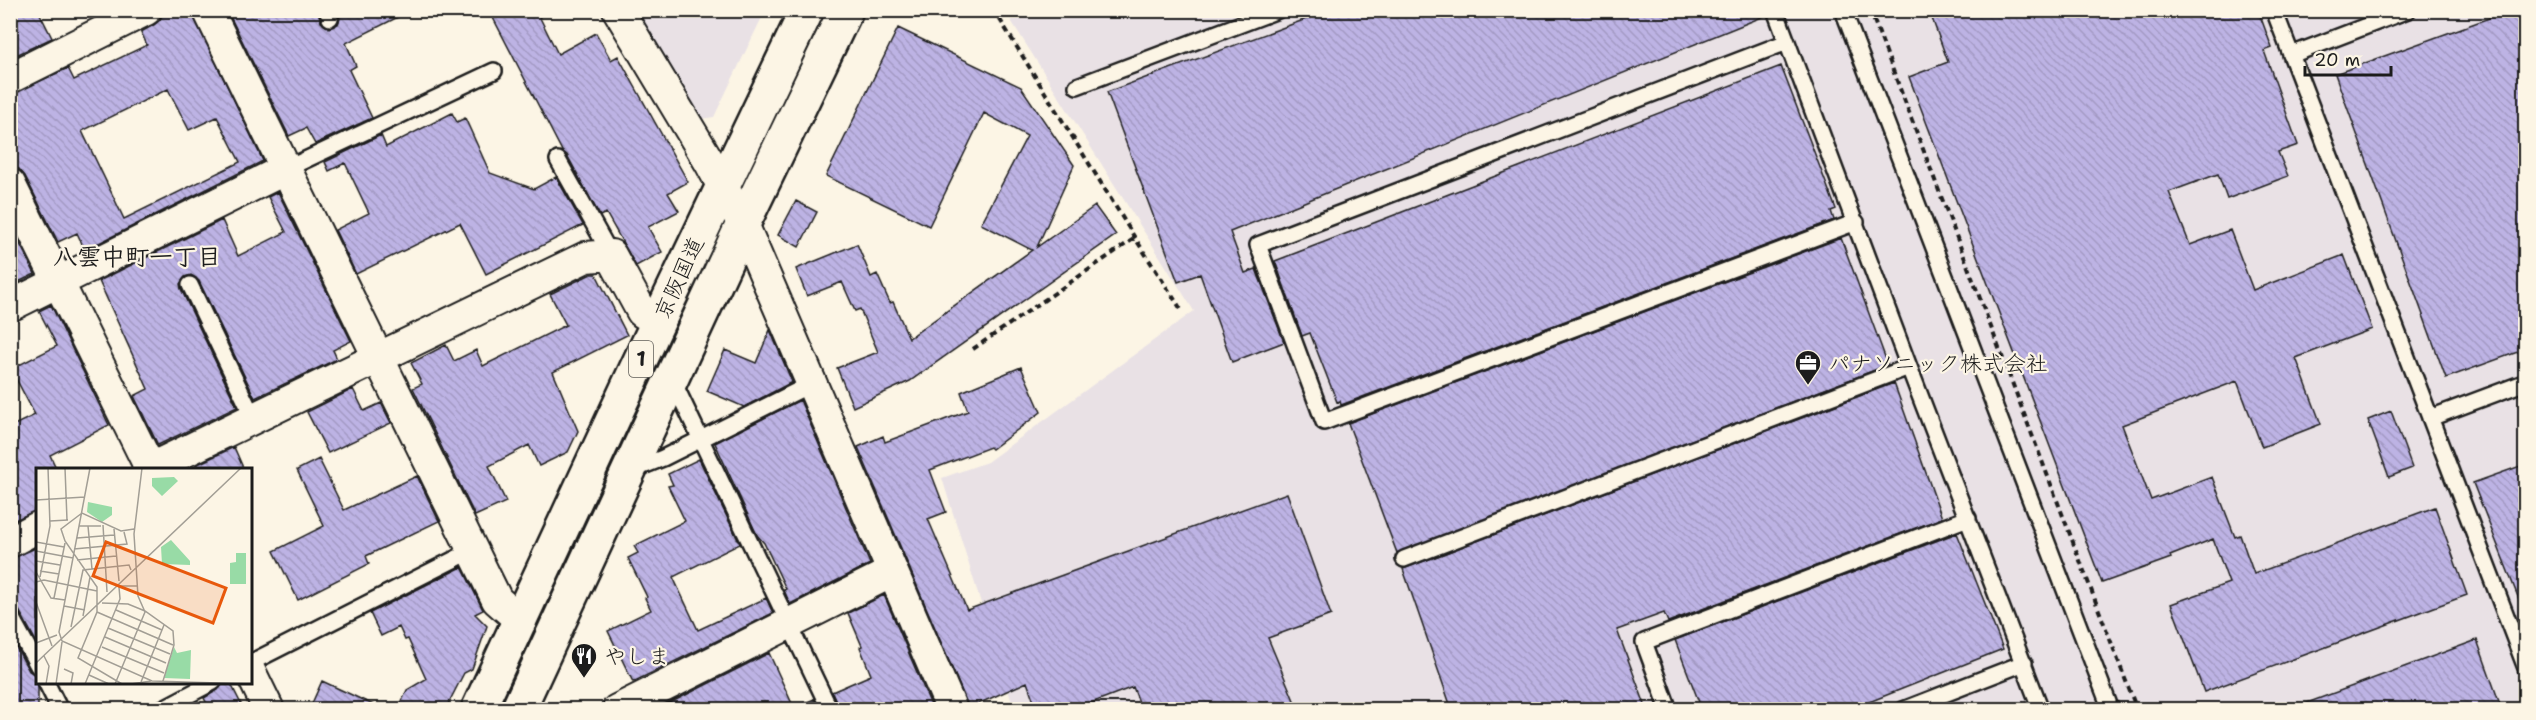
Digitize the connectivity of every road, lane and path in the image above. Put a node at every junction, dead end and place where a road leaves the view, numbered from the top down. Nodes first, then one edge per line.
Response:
1 (146, 10) edge
2 (208, 10) edge
3 (618, 10) edge
4 (807, 10) edge
5 (846, 10) edge
6 (994, 10) edge
7 (1278, 10) edge
8 (1775, 10) edge
9 (1843, 10) edge
10 (1870, 10) edge
11 (2274, 10) edge
12 (2408, 10) edge
13 (1787, 42) junction
14 (2291, 55) junction
15 (494, 71) dead end
16 (10, 78) edge
17 (1077, 86) dead end
18 (558, 160) dead end
19 (286, 169) junction
20 (10, 184) edge
21 (722, 187) junction
22 (1856, 222) junction
23 (743, 224) junction
24 (1135, 238) junction
25 (611, 255) junction
26 (60, 283) junction
27 (189, 285) dead end
28 (10, 306) edge
29 (1182, 311) dead end
30 (658, 322) junction
31 (973, 348) dead end
32 (378, 356) junction
33 (1909, 367) junction
34 (672, 378) junction
35 (2526, 382) edge
36 (811, 384) junction
37 (253, 417) junction
38 (2430, 418) junction
39 (700, 439) junction
40 (149, 468) edge
41 (151, 468) edge
42 (628, 472) junction
43 (1968, 518) junction
44 (36, 528) edge
45 (10, 542) edge
46 (473, 550) junction
47 (1404, 559) dead end
48 (892, 572) junction
49 (10, 615) edge
50 (521, 621) junction
51 (789, 623) junction
52 (36, 662) edge
53 (252, 662) edge
54 (2024, 663) junction
55 (2526, 668) edge
56 (252, 675) edge
57 (47, 684) edge
58 (209, 684) edge
59 (528, 705) edge
60 (60, 710) edge
61 (160, 710) edge
62 (269, 710) edge
63 (478, 710) edge
64 (617, 710) edge
65 (830, 710) edge
66 (952, 710) edge
67 (1669, 710) edge
68 (1903, 710) edge
69 (2042, 710) edge
70 (2110, 710) edge
71 (2137, 710) edge

1 - 16 street
2 - 19 street
3 - 21 street
4 - 21 highway, 京阪国道 / 1
5 - 23 highway, 京阪国道 / 1
6 - 24 path
7 - 17 lane
8 - 13 lane
9 - 70 lane
10 - 71 path
11 - 14 lane
12 - 14 lane
13 - 22 lane
13 - 22 lane
14 - 38 lane
15 - 19 lane
18 - 25 lane
19 - 26 street
19 - 32 street
20 - 26 street
21 - 23 street
21 - 30 highway, 京阪国道 / 1
22 - 33 lane
23 - 34 highway, 京阪国道 / 1
23 - 36 street
24 - 29 path
24 - 31 path
25 - 30 street
25 - 32 street
26 - 28 street
26 - 40 street
27 - 37 lane
30 - 50 highway, 京阪国道 / 1
32 - 37 street
32 - 46 street
33 - 43 lane
33 - 47 lane
34 - 39 lane
34 - 42 highway, 京阪国道 / 1
35 - 38 lane
36 - 39 lane
36 - 48 street
37 - 41 street
38 - 55 lane
39 - 42 lane
39 - 51 lane
42 - 59 highway, 京阪国道 / 1
43 - 54 lane
43 - 67 lane
44 - 45 street
46 - 50 street
46 - 53 lane
48 - 51 street
48 - 66 street
49 - 52 lane
50 - 63 highway, 京阪国道 / 1
51 - 64 street
51 - 65 lane
54 - 68 lane
54 - 69 lane
56 - 62 street
57 - 60 lane
58 - 61 lane

